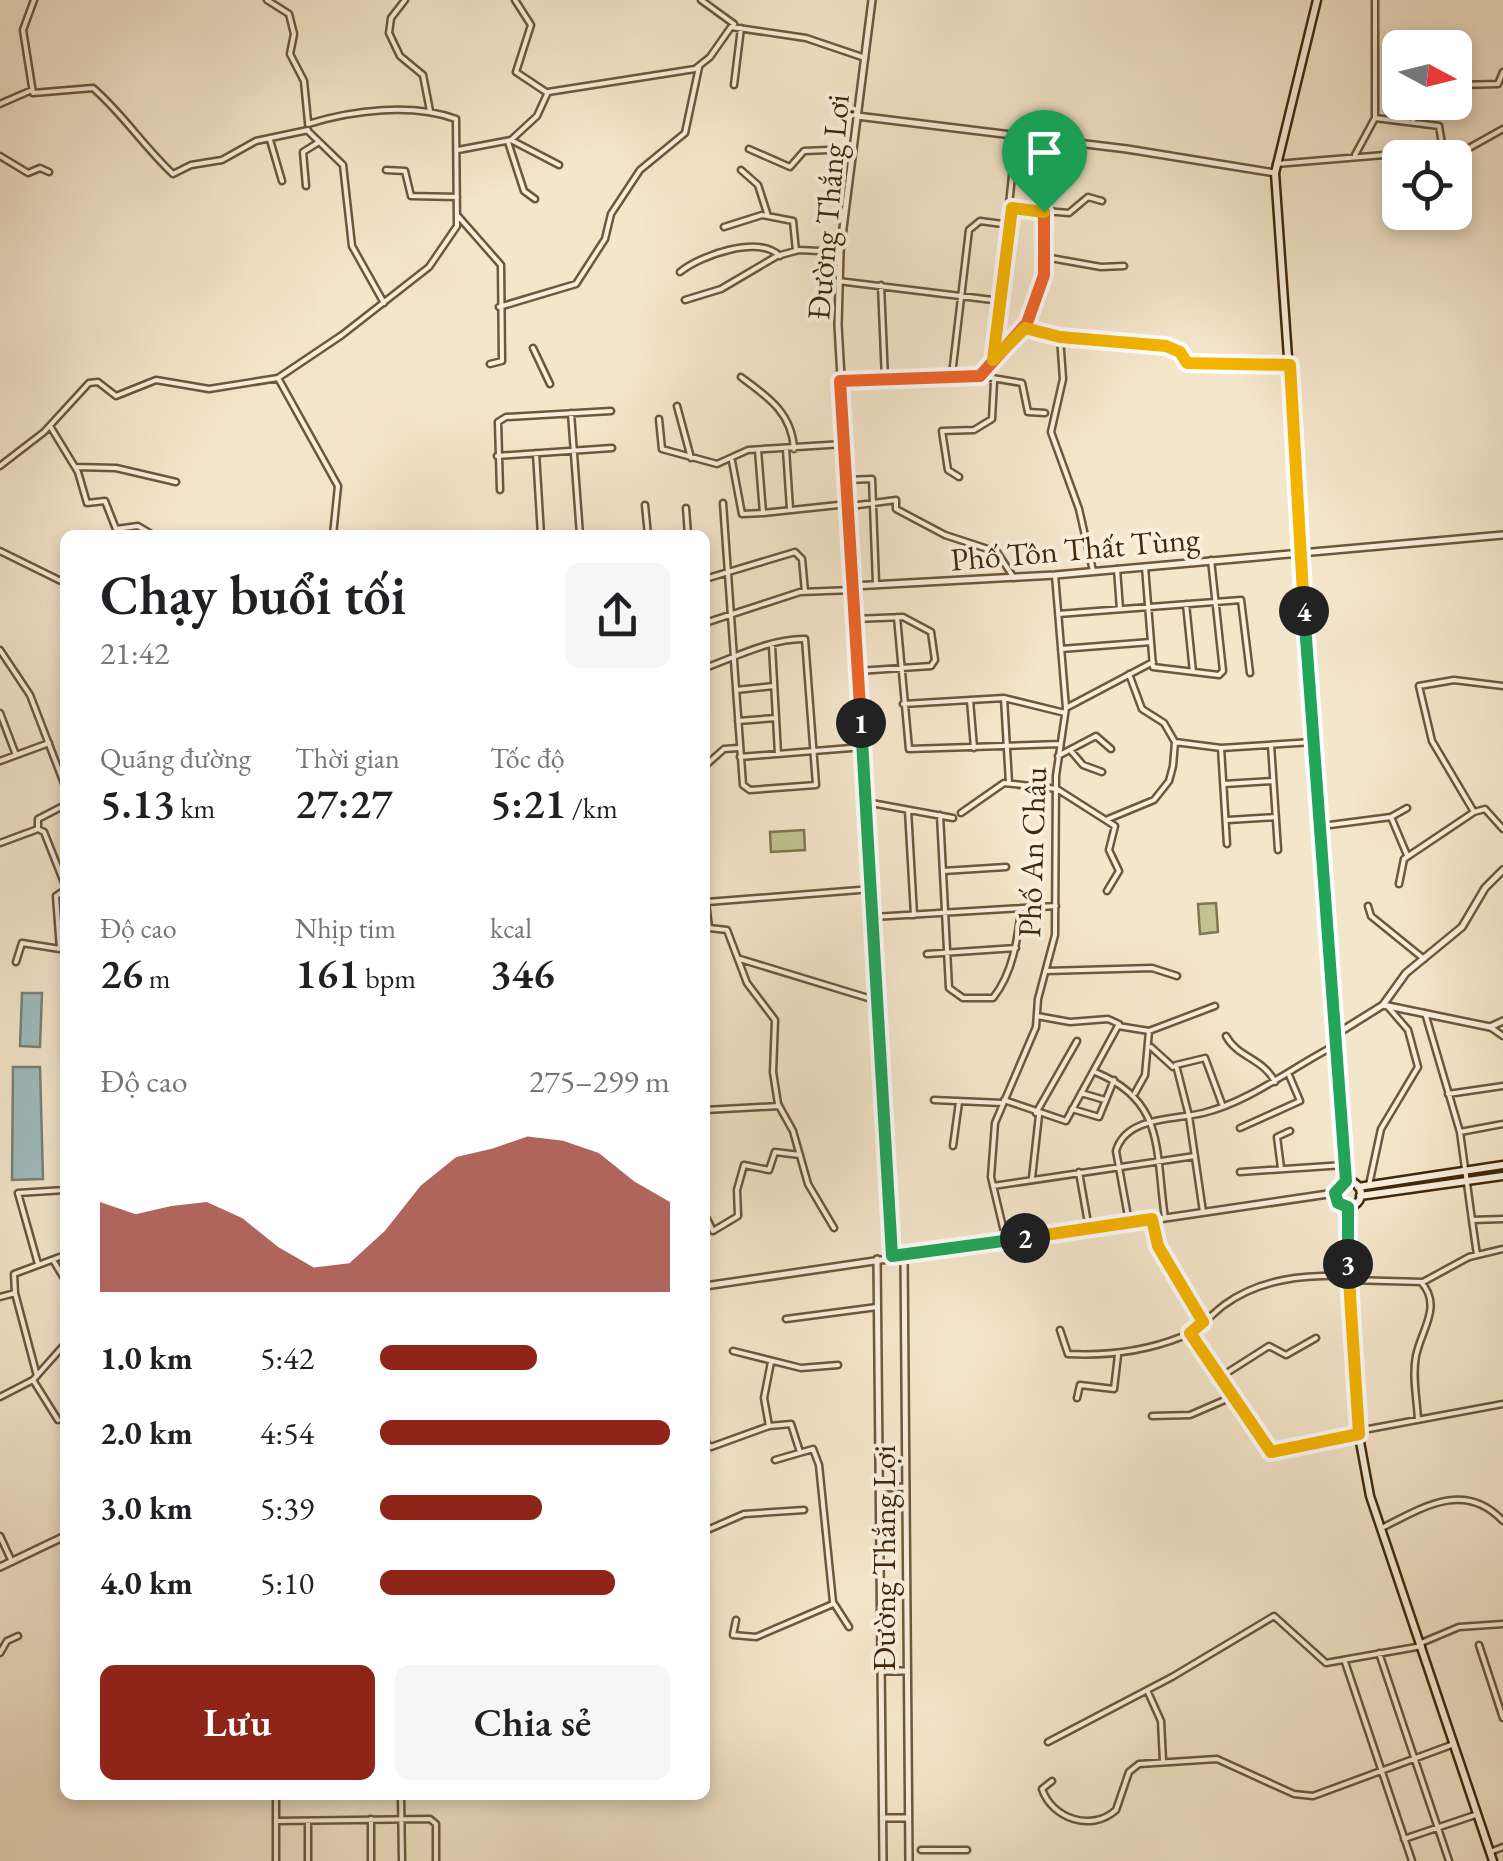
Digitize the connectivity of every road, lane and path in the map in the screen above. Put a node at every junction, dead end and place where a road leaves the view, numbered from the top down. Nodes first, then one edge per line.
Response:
1 (34, 0) edge
2 (267, 0) edge
3 (405, 0) edge
4 (515, 0) edge
5 (702, 0) edge
6 (872, 0) edge
7 (1317, 0) edge
8 (1375, 0) edge
9 (740, 27) junction
10 (865, 58) junction
11 (699, 66) junction
12 (1503, 72) edge
13 (734, 85) dead end
14 (1472, 85) edge
15 (32, 90) junction
16 (546, 92) junction
17 (0, 104) edge
18 (430, 111) junction
19 (857, 116) junction
20 (1375, 118) junction
21 (1413, 122) joint
22 (308, 127) junction
23 (1503, 129) edge
24 (1016, 137) junction
25 (270, 140) junction
26 (1441, 140) edge
27 (510, 141) junction
28 (319, 142) junction
29 (1472, 147) edge
30 (853, 149) junction
31 (456, 150) junction
32 (750, 150) dead end
33 (1382, 155) edge
34 (0, 156) edge
35 (1354, 158) junction
36 (559, 165) dead end
37 (1276, 168) junction
38 (386, 170) dead end
39 (742, 170) dead end
40 (49, 172) dead end
41 (282, 181) dead end
42 (306, 186) dead end
43 (457, 198) junction
44 (535, 199) dead end
45 (1102, 201) dead end
46 (1012, 208) junction
47 (1044, 212) junction
48 (458, 216) junction
49 (768, 216) junction
50 (1010, 225) junction
51 (724, 227) dead end
52 (796, 251) junction
53 (840, 252) junction
54 (780, 256) junction
55 (1045, 257) junction
56 (1124, 266) dead end
57 (680, 272) dead end
58 (838, 282) junction
59 (881, 285) junction
60 (961, 294) junction
61 (685, 300) dead end
62 (1000, 301) junction
63 (384, 303) junction
64 (499, 308) junction
65 (1025, 328) junction
66 (1060, 337) junction
67 (533, 348) dead end
68 (993, 360) junction
69 (490, 364) dead end
70 (1290, 365) junction
71 (953, 366) dead end
72 (980, 376) junction
73 (741, 377) dead end
74 (278, 378) junction
75 (885, 380) junction
76 (840, 381) junction
77 (994, 381) junction
78 (550, 384) dead end
79 (678, 406) dead end
80 (611, 411) dead end
81 (1045, 412) dead end
82 (571, 413) junction
83 (659, 419) dead end
84 (50, 426) junction
85 (844, 444) junction
86 (612, 448) dead end
87 (786, 449) junction
88 (794, 449) junction
89 (574, 450) junction
90 (758, 450) junction
91 (536, 453) junction
92 (497, 456) junction
93 (691, 458) junction
94 (732, 460) junction
95 (0, 466) edge
96 (75, 468) junction
97 (959, 477) dead end
98 (846, 480) junction
99 (176, 482) dead end
100 (500, 490) dead end
101 (723, 503) dead end
102 (873, 504) junction
103 (645, 505) dead end
104 (848, 505) junction
105 (686, 508) dead end
106 (790, 510) junction
107 (763, 513) junction
108 (145, 530) edge
109 (334, 530) edge
110 (541, 530) edge
111 (580, 530) edge
112 (648, 530) edge
113 (688, 530) edge
114 (1503, 535) edge
115 (0, 551) edge
116 (1300, 551) junction
117 (1211, 560) junction
118 (1145, 566) junction
119 (1117, 569) junction
120 (728, 571) junction
121 (1092, 571) junction
122 (1054, 575) junction
123 (710, 578) edge
124 (1014, 578) junction
125 (60, 581) edge
126 (876, 586) junction
127 (853, 588) junction
128 (804, 592) junction
129 (1215, 602) junction
130 (1186, 604) junction
131 (1148, 607) junction
132 (1120, 609) junction
133 (731, 614) junction
134 (1058, 614) junction
135 (897, 617) junction
136 (855, 619) junction
137 (710, 622) edge
138 (1151, 642) junction
139 (772, 646) junction
140 (1061, 649) junction
141 (0, 650) edge
142 (734, 658) junction
143 (1152, 662) junction
144 (710, 666) edge
145 (901, 667) junction
146 (858, 671) junction
147 (1193, 672) junction
148 (1250, 673) dead end
149 (1129, 674) junction
150 (774, 686) junction
151 (1503, 686) edge
152 (736, 690) junction
153 (1004, 698) junction
154 (970, 700) junction
155 (904, 704) junction
156 (1066, 710) junction
157 (0, 713) edge
158 (776, 718) junction
159 (738, 722) junction
160 (49, 742) junction
161 (1176, 742) junction
162 (1314, 742) junction
163 (1060, 744) junction
164 (1270, 745) junction
165 (1007, 747) junction
166 (740, 748) junction
167 (863, 748) junction
168 (974, 748) junction
169 (1221, 748) junction
170 (1111, 749) dead end
171 (817, 751) junction
172 (1071, 751) junction
173 (778, 754) junction
174 (16, 755) junction
175 (1058, 756) junction
176 (740, 757) junction
177 (0, 761) edge
178 (710, 761) edge
179 (60, 772) edge
180 (1102, 772) dead end
181 (1273, 781) junction
182 (1009, 782) junction
183 (1224, 784) junction
184 (1056, 789) junction
185 (866, 802) junction
186 (60, 807) edge
187 (1407, 808) dead end
188 (908, 810) junction
189 (1474, 812) junction
190 (961, 813) dead end
191 (940, 815) junction
192 (1276, 816) junction
193 (1391, 817) junction
194 (954, 818) dead end
195 (1107, 820) junction
196 (1228, 820) junction
197 (1322, 826) junction
198 (38, 829) junction
199 (1503, 830) edge
200 (0, 843) edge
201 (1227, 844) dead end
202 (1278, 850) dead end
203 (1407, 856) junction
204 (1006, 867) dead end
205 (1503, 870) edge
206 (943, 871) junction
207 (60, 874) edge
208 (1399, 884) dead end
209 (872, 889) junction
210 (1107, 891) dead end
211 (60, 892) edge
212 (710, 902) edge
213 (1056, 906) junction
214 (1368, 906) dead end
215 (1021, 908) junction
216 (945, 913) junction
217 (914, 915) junction
218 (873, 917) junction
219 (710, 928) edge
220 (1016, 948) junction
221 (60, 949) edge
222 (60, 949) edge
223 (948, 952) junction
224 (928, 954) dead end
225 (738, 958) junction
226 (1424, 959) junction
227 (16, 962) dead end
228 (1046, 971) junction
229 (1177, 976) dead end
230 (878, 1001) junction
231 (1384, 1005) junction
232 (1216, 1006) dead end
233 (1424, 1013) junction
234 (1037, 1016) junction
235 (1503, 1021) edge
236 (1118, 1026) junction
237 (1490, 1027) junction
238 (1150, 1031) junction
239 (1226, 1036) dead end
240 (1503, 1036) edge
241 (1077, 1041) dead end
242 (1333, 1041) junction
243 (1150, 1048) junction
244 (1174, 1068) junction
245 (1094, 1072) junction
246 (1289, 1075) junction
247 (1114, 1080) junction
248 (1275, 1082) junction
249 (1503, 1086) edge
250 (1081, 1093) junction
251 (1135, 1093) junction
252 (1448, 1094) junction
253 (934, 1100) dead end
254 (1106, 1100) junction
255 (959, 1102) junction
256 (1003, 1102) junction
257 (779, 1106) junction
258 (1222, 1106) junction
259 (1072, 1109) junction
260 (710, 1110) edge
261 (1038, 1114) junction
262 (1190, 1116) junction
263 (1151, 1120) junction
264 (1503, 1124) edge
265 (1240, 1128) dead end
266 (1290, 1131) dead end
267 (1460, 1132) junction
268 (953, 1146) dead end
269 (800, 1155) junction
270 (1195, 1156) junction
271 (1156, 1161) junction
272 (1344, 1164) junction
273 (1503, 1164) edge
274 (1120, 1166) junction
275 (1282, 1168) junction
276 (1465, 1170) junction
277 (1079, 1172) junction
278 (1240, 1172) dead end
279 (1503, 1176) edge
280 (1032, 1178) junction
281 (1346, 1181) junction
282 (1466, 1182) junction
283 (1369, 1185) junction
284 (993, 1186) junction
285 (1358, 1186) junction
286 (60, 1190) edge
287 (1335, 1193) junction
288 (1360, 1196) junction
289 (1348, 1207) junction
290 (1203, 1212) junction
291 (1164, 1218) junction
292 (1152, 1219) junction
293 (1503, 1219) edge
294 (1472, 1220) junction
295 (1129, 1222) junction
296 (710, 1225) edge
297 (834, 1228) dead end
298 (1089, 1229) junction
299 (1006, 1240) junction
300 (1503, 1249) edge
301 (904, 1255) junction
302 (1476, 1255) junction
303 (892, 1256) junction
304 (60, 1257) edge
305 (877, 1259) junction
306 (53, 1260) junction
307 (38, 1264) junction
308 (60, 1272) edge
309 (1349, 1278) junction
310 (1421, 1282) junction
311 (710, 1285) edge
312 (15, 1293) junction
313 (0, 1296) edge
314 (877, 1306) junction
315 (786, 1319) dead end
316 (1203, 1322) junction
317 (1060, 1330) dead end
318 (1190, 1333) junction
319 (1316, 1338) dead end
320 (60, 1350) edge
321 (732, 1351) dead end
322 (1118, 1355) junction
323 (771, 1362) junction
324 (838, 1365) dead end
325 (1222, 1376) junction
326 (35, 1378) junction
327 (1234, 1396) junction
328 (0, 1397) edge
329 (1077, 1398) dead end
330 (1503, 1404) edge
331 (1152, 1416) dead end
332 (58, 1420) dead end
333 (1418, 1420) junction
334 (769, 1426) junction
335 (1358, 1433) junction
336 (710, 1445) edge
337 (800, 1452) junction
338 (775, 1460) dead end
339 (906, 1487) junction
340 (879, 1488) junction
341 (804, 1510) dead end
342 (1503, 1521) edge
343 (1382, 1528) junction
344 (710, 1529) edge
345 (0, 1536) edge
346 (60, 1538) edge
347 (12, 1562) junction
348 (0, 1568) edge
349 (833, 1604) junction
350 (736, 1620) dead end
351 (1503, 1624) edge
352 (848, 1627) dead end
353 (18, 1636) dead end
354 (1422, 1645) junction
355 (1479, 1645) dead end
356 (0, 1652) edge
357 (1379, 1653) junction
358 (1345, 1660) junction
359 (881, 1671) junction
360 (907, 1671) junction
361 (1147, 1690) junction
362 (1503, 1718) edge
363 (1048, 1742) dead end
364 (1454, 1744) junction
365 (1414, 1756) junction
366 (1163, 1761) junction
367 (1380, 1768) junction
368 (1052, 1781) dead end
369 (276, 1800) edge
370 (401, 1800) edge
371 (1476, 1814) junction
372 (883, 1818) junction
373 (908, 1818) junction
374 (371, 1819) junction
375 (401, 1819) junction
376 (276, 1820) junction
377 (308, 1821) junction
378 (1438, 1827) junction
379 (1404, 1839) junction
380 (1503, 1847) edge
381 (921, 1850) dead end
382 (943, 1850) junction
383 (967, 1850) dead end
384 (1490, 1852) junction
385 (276, 1861) edge
386 (308, 1861) edge
387 (371, 1861) edge
388 (402, 1861) edge
389 (436, 1861) edge
390 (883, 1861) edge
391 (909, 1861) edge
392 (943, 1861) edge
393 (1412, 1861) edge
394 (1448, 1861) edge
395 (1493, 1861) edge

1 - 15 street
2 - 22 street
3 - 18 street
4 - 16 street
5 - 9 street
6 - 10 street, Đường Thắng Lợi
7 - 37 main road
8 - 20 street
9 - 10 street
9 - 11 street
9 - 13 street
10 - 19 street, Đường Thắng Lợi
11 - 16 street
11 - 64 street
12 - 14 street
15 - 17 street
15 - 25 street
16 - 27 street
18 - 22 street
18 - 31 street
19 - 24 street
19 - 30 street, Đường Thắng Lợi
20 - 21 street
20 - 35 street
21 - 26 street
22 - 25 street
22 - 28 street
23 - 29 street
24 - 37 street
24 - 46 street
25 - 41 street
27 - 31 street
27 - 36 street
27 - 44 street
28 - 42 street
28 - 63 street
30 - 32 street
30 - 53 street, Đường Thắng Lợi
31 - 43 street
33 - 35 street
34 - 40 street
35 - 37 street
37 - 70 main road
38 - 43 street
39 - 49 street
43 - 48 street
45 - 47 street
46 - 47 street
46 - 50 street
47 - 55 street
48 - 63 street
48 - 64 street
49 - 51 street
49 - 52 street
50 - 60 street
50 - 62 street
52 - 53 street
52 - 54 street
53 - 58 street, Đường Thắng Lợi
54 - 57 street
54 - 61 street
55 - 56 street
55 - 65 street
58 - 59 street
58 - 76 street, Đường Thắng Lợi
59 - 60 street
59 - 75 street
60 - 62 street
60 - 71 street
62 - 68 street
63 - 74 street
64 - 69 street
65 - 66 street
65 - 68 street
66 - 70 street
66 - 121 street
67 - 78 street
68 - 72 street
70 - 116 main road
72 - 75 street
72 - 77 street
73 - 88 street
74 - 84 street
74 - 109 street
75 - 76 street
76 - 85 street, Đường Thắng Lợi
77 - 81 street
77 - 97 street
79 - 93 street
80 - 82 street
82 - 89 street
82 - 92 street
83 - 93 street
84 - 95 street
84 - 96 street
85 - 88 street
85 - 98 street, Đường Thắng Lợi
86 - 89 street
87 - 88 street
87 - 90 street
87 - 106 street
89 - 91 street
89 - 111 street
90 - 94 street
90 - 107 street
91 - 92 street
91 - 110 street
92 - 100 street
93 - 94 street
94 - 107 street
96 - 99 street
96 - 108 street
98 - 102 street
98 - 104 street, Đường Thắng Lợi
101 - 120 street
102 - 104 street
102 - 124 street
102 - 126 street
103 - 112 street
104 - 106 street
104 - 127 street, Đường Thắng Lợi
105 - 113 street
106 - 107 street
114 - 116 street, Phố Tôn Thất Tùng
115 - 125 street
116 - 117 street, Phố Tôn Thất Tùng
116 - 162 main road
117 - 118 street, Phố Tôn Thất Tùng
117 - 129 street
118 - 119 street, Phố Tôn Thất Tùng
118 - 131 street
119 - 121 street, Phố Tôn Thất Tùng
119 - 132 street
120 - 123 street
120 - 128 street
120 - 133 street
121 - 122 street, Phố Tôn Thất Tùng
122 - 124 street, Phố Tôn Thất Tùng
122 - 134 street, Phố An Châu
124 - 126 street, Phố Tôn Thất Tùng
126 - 127 street, Phố Tôn Thất Tùng
127 - 128 street
127 - 136 street, Đường Thắng Lợi
128 - 133 street
129 - 130 street
129 - 147 street
129 - 148 street
130 - 131 street
130 - 147 street
131 - 132 street
131 - 138 street
132 - 134 street
133 - 137 street
133 - 142 street
134 - 140 street, Phố An Châu
135 - 136 street
135 - 145 street
135 - 145 street
136 - 146 street, Đường Thắng Lợi
138 - 140 street
138 - 143 street
139 - 142 street
139 - 150 street
139 - 171 street
140 - 156 street, Phố An Châu
141 - 160 street
142 - 144 street
142 - 152 street
143 - 147 street
143 - 149 street
145 - 146 street
145 - 155 street
146 - 167 street, Đường Thắng Lợi
149 - 156 street
149 - 161 street
150 - 152 street
150 - 158 street
151 - 189 street
152 - 159 street
153 - 154 street
153 - 156 street
153 - 165 street
154 - 155 street
154 - 168 street
155 - 168 street
156 - 163 street, Phố An Châu
157 - 174 street
158 - 159 street
158 - 173 street
159 - 166 street
160 - 174 street
160 - 179 street
161 - 169 street
161 - 195 street
162 - 164 street
162 - 197 main road
163 - 165 street
163 - 175 street, Phố An Châu
164 - 169 street
164 - 181 street
165 - 168 street
165 - 182 street
166 - 176 street
166 - 178 street
167 - 171 street
167 - 185 street, Đường Thắng Lợi
169 - 183 street
170 - 172 street
171 - 173 street
171 - 176 street
172 - 175 street
172 - 180 street
173 - 176 street
174 - 177 street
175 - 184 street, Phố An Châu
181 - 183 street
181 - 192 street
182 - 184 street
182 - 190 street
183 - 196 street
184 - 195 street
184 - 213 street, Phố An Châu
185 - 188 street
185 - 209 street, Đường Thắng Lợi
186 - 198 street
187 - 193 street
188 - 191 street
188 - 217 street
189 - 199 street
189 - 203 street
191 - 194 street
191 - 206 street
192 - 196 street
192 - 202 street
193 - 197 street
193 - 203 street
195 - 210 street
196 - 201 street
197 - 242 main road
198 - 200 street
198 - 207 street
203 - 208 street
204 - 206 street
205 - 226 street
206 - 216 street
209 - 212 street
209 - 218 street, Đường Thắng Lợi
211 - 222 street
213 - 215 street
213 - 228 street, Phố An Châu
214 - 226 street
215 - 216 street
215 - 220 street
216 - 217 street
216 - 223 street
217 - 218 street
218 - 230 street, Đường Thắng Lợi
219 - 225 street
220 - 223 street
220 - 223 street
221 - 227 street
223 - 224 street
225 - 230 street
225 - 257 street
226 - 231 street
228 - 229 street
228 - 234 street, Phố An Châu
230 - 303 street, Đường Thắng Lợi
231 - 233 street
231 - 242 street
231 - 283 street
232 - 238 street
233 - 237 street
233 - 252 street
234 - 236 street
234 - 256 street, Phố An Châu
235 - 237 street
236 - 238 street
236 - 245 street
237 - 240 street
238 - 243 street
239 - 248 street
241 - 261 street
242 - 246 street
242 - 272 main road
243 - 244 street
243 - 251 street
244 - 258 street
244 - 262 street
245 - 247 street
245 - 250 street
246 - 248 street
246 - 265 street
247 - 251 street
247 - 254 street
248 - 258 street
249 - 252 street
250 - 254 street
250 - 259 street
251 - 263 street
252 - 267 street
253 - 255 street
254 - 259 street
255 - 256 street
255 - 268 street
256 - 261 street
256 - 284 street, Phố An Châu
257 - 260 street
257 - 269 street
258 - 262 street
259 - 261 street
261 - 280 street
262 - 263 street
262 - 270 street
263 - 271 street
263 - 274 street
264 - 267 street
266 - 275 street
267 - 276 street
269 - 296 street
269 - 297 street
270 - 271 street
270 - 290 street
271 - 274 street
271 - 291 street
272 - 275 street
272 - 281 main road
273 - 276 main road
274 - 277 street
274 - 295 street
275 - 278 street
276 - 282 street
276 - 283 main road
277 - 280 street
277 - 298 street
279 - 282 main road
280 - 284 street
281 - 285 main road
281 - 287 main road
282 - 288 main road
282 - 294 street
283 - 285 main road
284 - 299 street, Phố An Châu
285 - 288 main road
286 - 307 street
287 - 289 main road
287 - 290 street
288 - 289 main road
289 - 309 main road
290 - 291 street
291 - 292 street
292 - 295 street
292 - 316 street
293 - 294 street
294 - 302 street
295 - 298 street
298 - 299 street
299 - 301 street
300 - 302 street
301 - 303 street
301 - 339 street, Đường Thắng Lợi
302 - 310 street
303 - 305 street
304 - 306 street
305 - 311 street
305 - 314 street, Đường Thắng Lợi
306 - 307 street
306 - 308 street
307 - 312 street
309 - 310 street
309 - 316 street
309 - 335 main road
310 - 333 street
312 - 313 street
312 - 326 street
314 - 315 street
314 - 340 street, Đường Thắng Lợi
316 - 318 street
317 - 322 street
318 - 322 street
318 - 325 street
319 - 325 street
320 - 326 street
321 - 323 street
322 - 329 street
323 - 324 street
323 - 334 street
325 - 327 street
326 - 328 street
326 - 332 street
327 - 331 street
327 - 335 street
330 - 333 street
333 - 335 street
334 - 336 street
334 - 337 street
335 - 343 main road
337 - 338 street
337 - 349 street
339 - 340 street
339 - 360 street, Đường Thắng Lợi
340 - 359 street, Đường Thắng Lợi
341 - 344 street
342 - 343 street
343 - 354 main road
345 - 347 street
346 - 347 street
347 - 348 street
349 - 350 street
349 - 352 street
351 - 354 street
353 - 356 street
354 - 357 street
354 - 364 main road
355 - 362 street
357 - 358 street
357 - 365 street
358 - 361 street
358 - 367 street
359 - 360 street
359 - 372 street, Đường Thắng Lợi
360 - 373 street, Đường Thắng Lợi
361 - 363 street
361 - 366 street
364 - 365 street
364 - 371 main road
365 - 367 street
365 - 378 street
366 - 367 street
366 - 368 street
367 - 379 street
369 - 376 street
370 - 375 street
371 - 378 street
371 - 384 main road
372 - 373 street
372 - 390 street, Đường Thắng Lợi
373 - 391 street, Đường Thắng Lợi
374 - 375 street
374 - 377 street
374 - 387 street
375 - 388 street
375 - 389 street
376 - 377 street
376 - 385 street
377 - 386 street
378 - 379 street
378 - 394 street
379 - 393 street
380 - 384 street
381 - 382 street
382 - 383 street
382 - 392 street
384 - 395 main road

